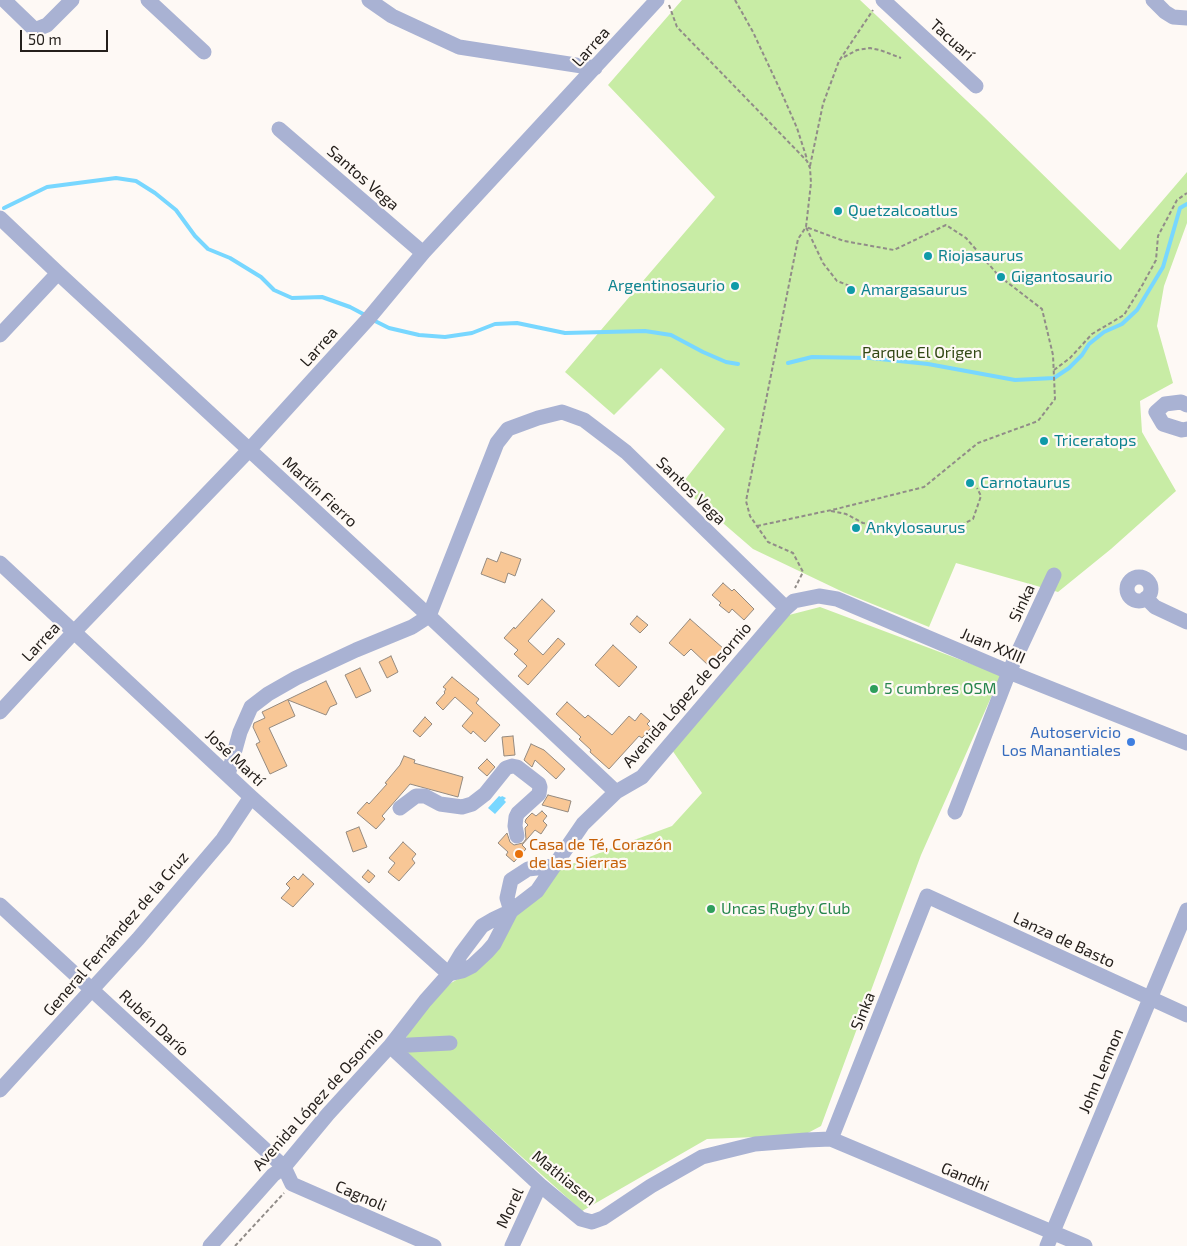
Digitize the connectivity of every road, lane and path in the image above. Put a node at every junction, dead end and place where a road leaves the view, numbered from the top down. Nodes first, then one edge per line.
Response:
1 (4, 0) edge
2 (72, 0) edge
3 (148, 0) edge
4 (369, 0) edge
5 (657, 0) edge
6 (668, 0) edge
7 (734, 0) edge
8 (1153, 0) edge
9 (878, 4) edge
10 (1187, 18) edge
11 (204, 52) dead end
12 (842, 58) junction
13 (901, 58) dead end
14 (595, 68) junction
15 (976, 86) dead end
16 (279, 129) dead end
17 (808, 161) junction
18 (810, 168) junction
19 (1187, 193) edge
20 (0, 218) edge
21 (806, 227) junction
22 (423, 253) junction
23 (58, 273) junction
24 (850, 286) dead end
25 (0, 335) edge
26 (1054, 370) junction
27 (1187, 405) edge
28 (1187, 428) edge
29 (249, 450) junction
30 (977, 488) dead end
31 (829, 510) junction
32 (757, 526) junction
33 (0, 563) edge
34 (1054, 575) dead end
35 (1146, 598) dead end
36 (786, 608) junction
37 (429, 616) junction
38 (1187, 622) edge
39 (74, 632) junction
40 (1009, 672) junction
41 (0, 712) edge
42 (1187, 743) edge
43 (228, 775) junction
44 (616, 792) junction
45 (251, 797) junction
46 (400, 808) dead end
47 (955, 812) dead end
48 (518, 836) dead end
49 (554, 866) junction
50 (927, 896) joint
51 (0, 906) edge
52 (1187, 910) edge
53 (511, 911) junction
54 (449, 974) junction
55 (92, 989) junction
56 (1150, 999) junction
57 (1187, 1015) edge
58 (450, 1043) dead end
59 (390, 1046) junction
60 (0, 1090) edge
61 (831, 1139) junction
62 (284, 1167) junction
63 (292, 1184) junction
64 (540, 1185) junction
65 (1050, 1240) edge
66 (210, 1246) edge
67 (235, 1246) edge
68 (434, 1246) edge
69 (512, 1246) edge
70 (1085, 1246) edge

1 - 2 street
3 - 11 street
4 - 14 street
5 - 14 street, Larrea
6 - 17 path
7 - 17 path
8 - 10 street
9 - 12 path
9 - 15 street, Tacuarí
12 - 13 path
12 - 18 path
14 - 22 street, Larrea
16 - 22 street, Santos Vega
17 - 18 path
18 - 21 path
19 - 26 path
20 - 23 street, Martín Fierro
21 - 24 path
21 - 26 path
21 - 32 path
22 - 29 street, Larrea
23 - 25 street
23 - 29 street, Martín Fierro
26 - 31 path
27 - 28 street
29 - 37 street, Martín Fierro
29 - 39 street, Larrea
30 - 31 path
31 - 32 path
32 - 36 path
33 - 39 street, José Martí
34 - 40 street, Sinka
35 - 38 street
36 - 37 street, Santos Vega
36 - 40 street, Juan XXIII
36 - 44 street, Avenida López de Osornio
37 - 43 street
37 - 44 street, Martín Fierro
39 - 41 street, Larrea
39 - 43 street, José Martí
40 - 42 street, Juan XXIII
40 - 47 street, Sinka
43 - 45 street, José Martí
44 - 49 street, Avenida López de Osornio
45 - 54 street, José Martí
45 - 55 street, General Fernández de la Cruz
46 - 48 street
49 - 53 street, Avenida López de Osornio
49 - 53 street
50 - 56 street, Lanza de Basto
50 - 61 street, Sinka
51 - 55 street, Rubén Darío
52 - 56 street, John Lennon
53 - 54 street, Avenida López de Osornio
54 - 59 street, Avenida López de Osornio
55 - 60 street, General Fernández de la Cruz
55 - 62 street, Rubén Darío
56 - 57 street, Lanza de Basto
56 - 65 street, John Lennon
58 - 59 street
59 - 62 street, Avenida López de Osornio
59 - 64 street, Mathiasen
61 - 64 street, Mathiasen
61 - 65 street, Gandhi
62 - 63 street
62 - 66 street, Avenida López de Osornio
63 - 67 path
63 - 68 street, Cagnoli
64 - 69 street, Morel
65 - 70 street, Gandhi

